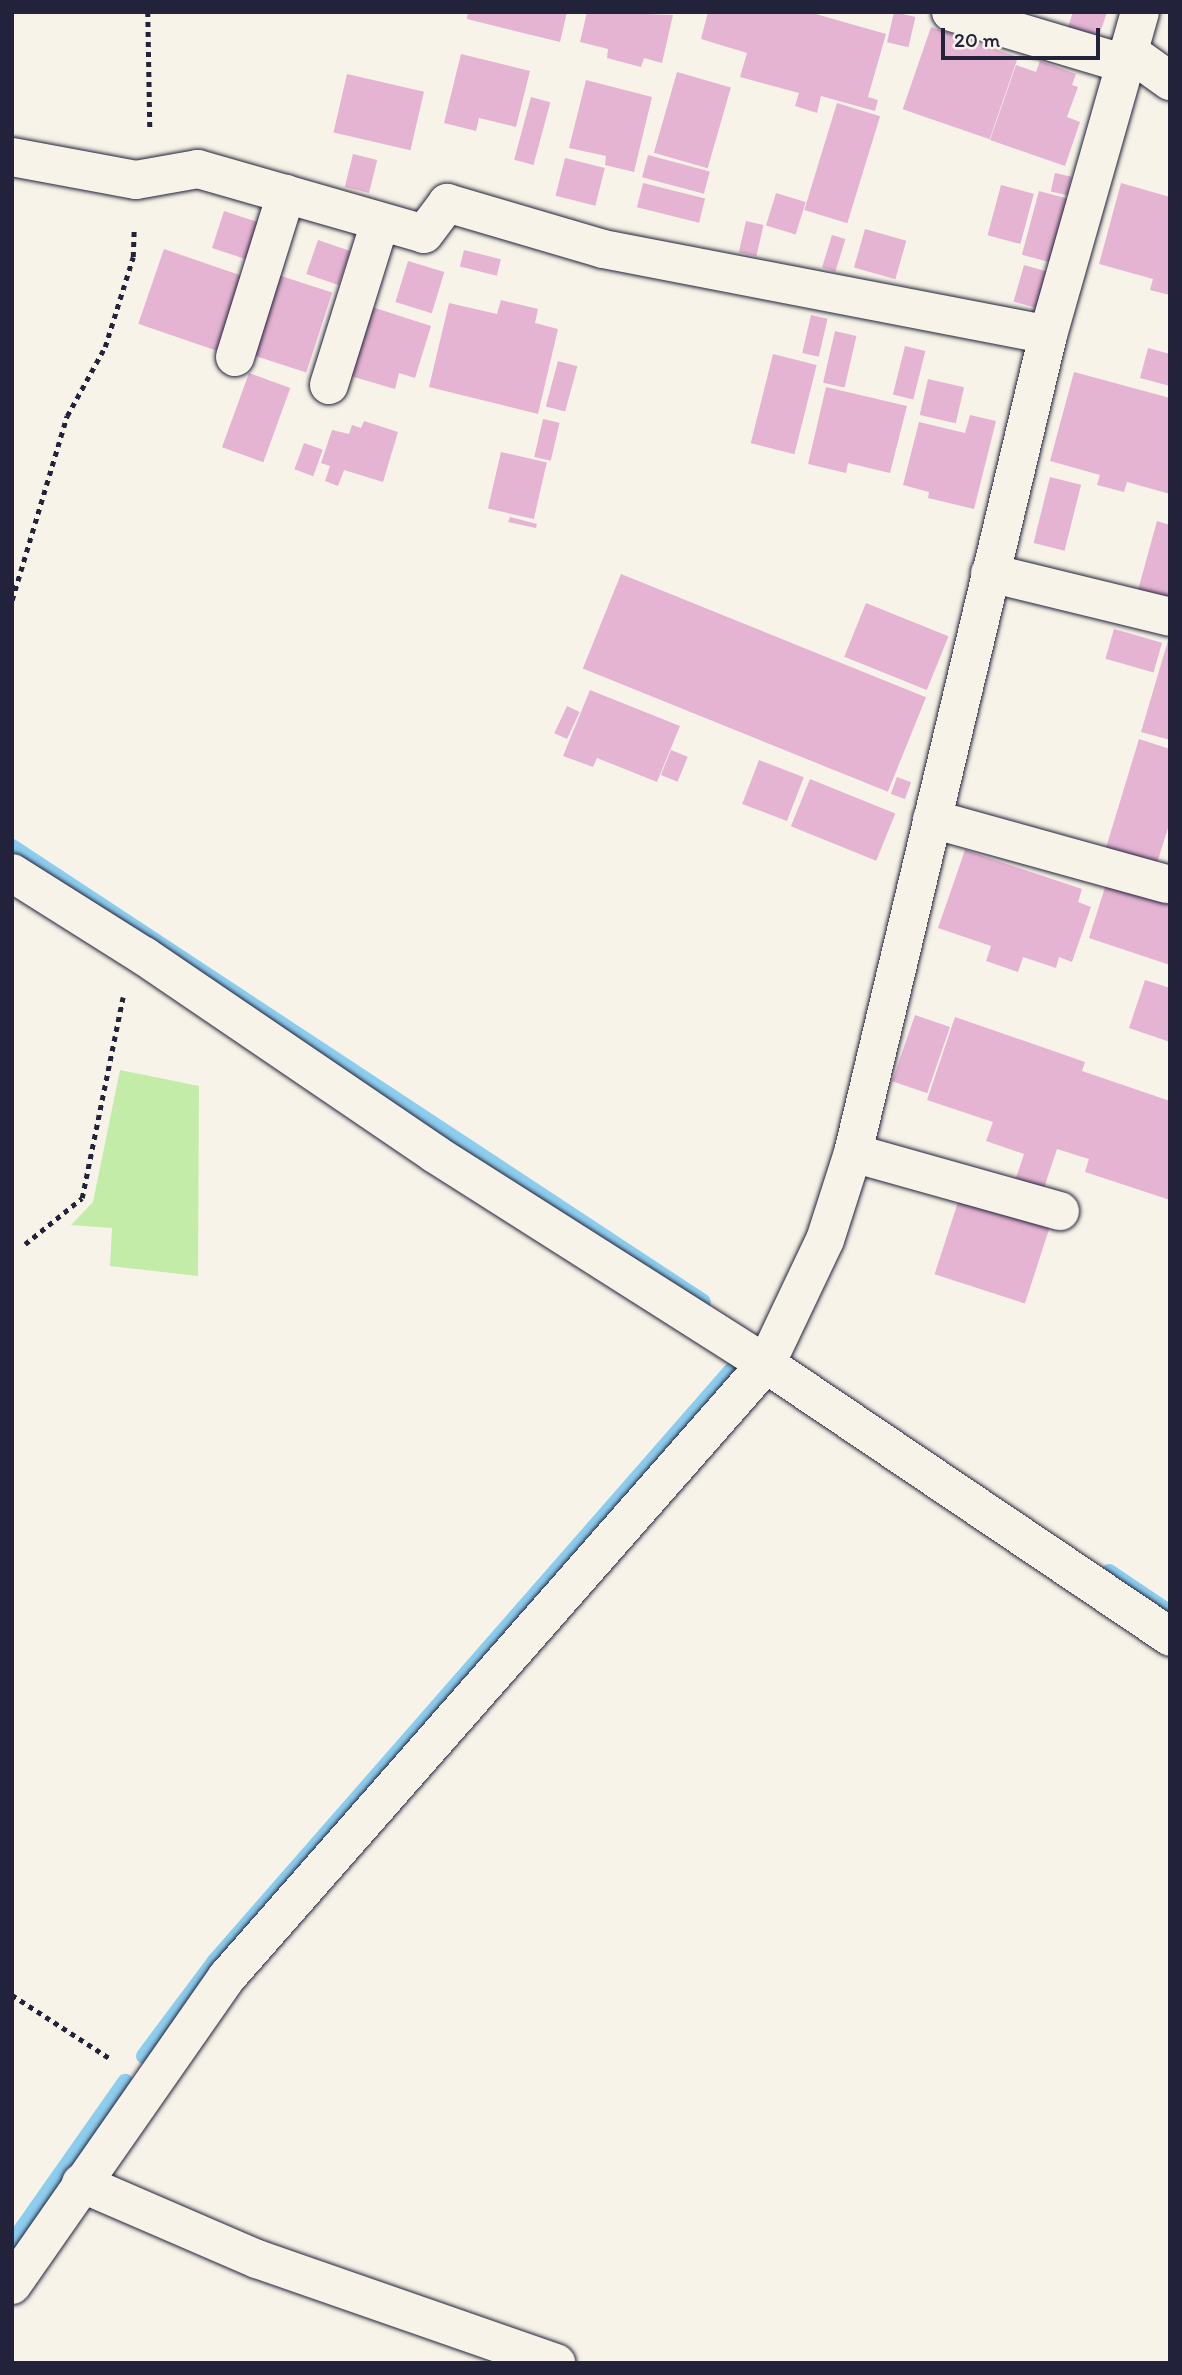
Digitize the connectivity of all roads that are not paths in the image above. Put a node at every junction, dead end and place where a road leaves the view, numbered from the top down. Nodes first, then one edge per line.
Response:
1 (950, 12) edge
2 (1140, 12) edge
3 (1127, 58) junction
4 (1170, 81) edge
5 (12, 157) edge
6 (286, 194) junction
7 (380, 222) junction
8 (1048, 335) junction
9 (235, 356) dead end
10 (328, 385) dead end
11 (990, 573) junction
12 (1170, 617) edge
13 (932, 819) junction
14 (12, 873) edge
15 (1167, 884) dead end
16 (853, 1153) junction
17 (1060, 1210) dead end
18 (766, 1364) junction
19 (1170, 1637) edge
20 (81, 2183) junction
21 (12, 2285) edge
22 (556, 2363) edge

1 - 3 street
2 - 3 street
3 - 4 street
3 - 8 street
5 - 6 street
6 - 7 street
6 - 9 street
7 - 8 street
7 - 10 street
8 - 11 street
11 - 12 street
11 - 13 street
13 - 15 street
13 - 16 street
14 - 18 street
16 - 17 street
16 - 18 street
18 - 19 street
18 - 20 street
20 - 21 street
20 - 22 street

